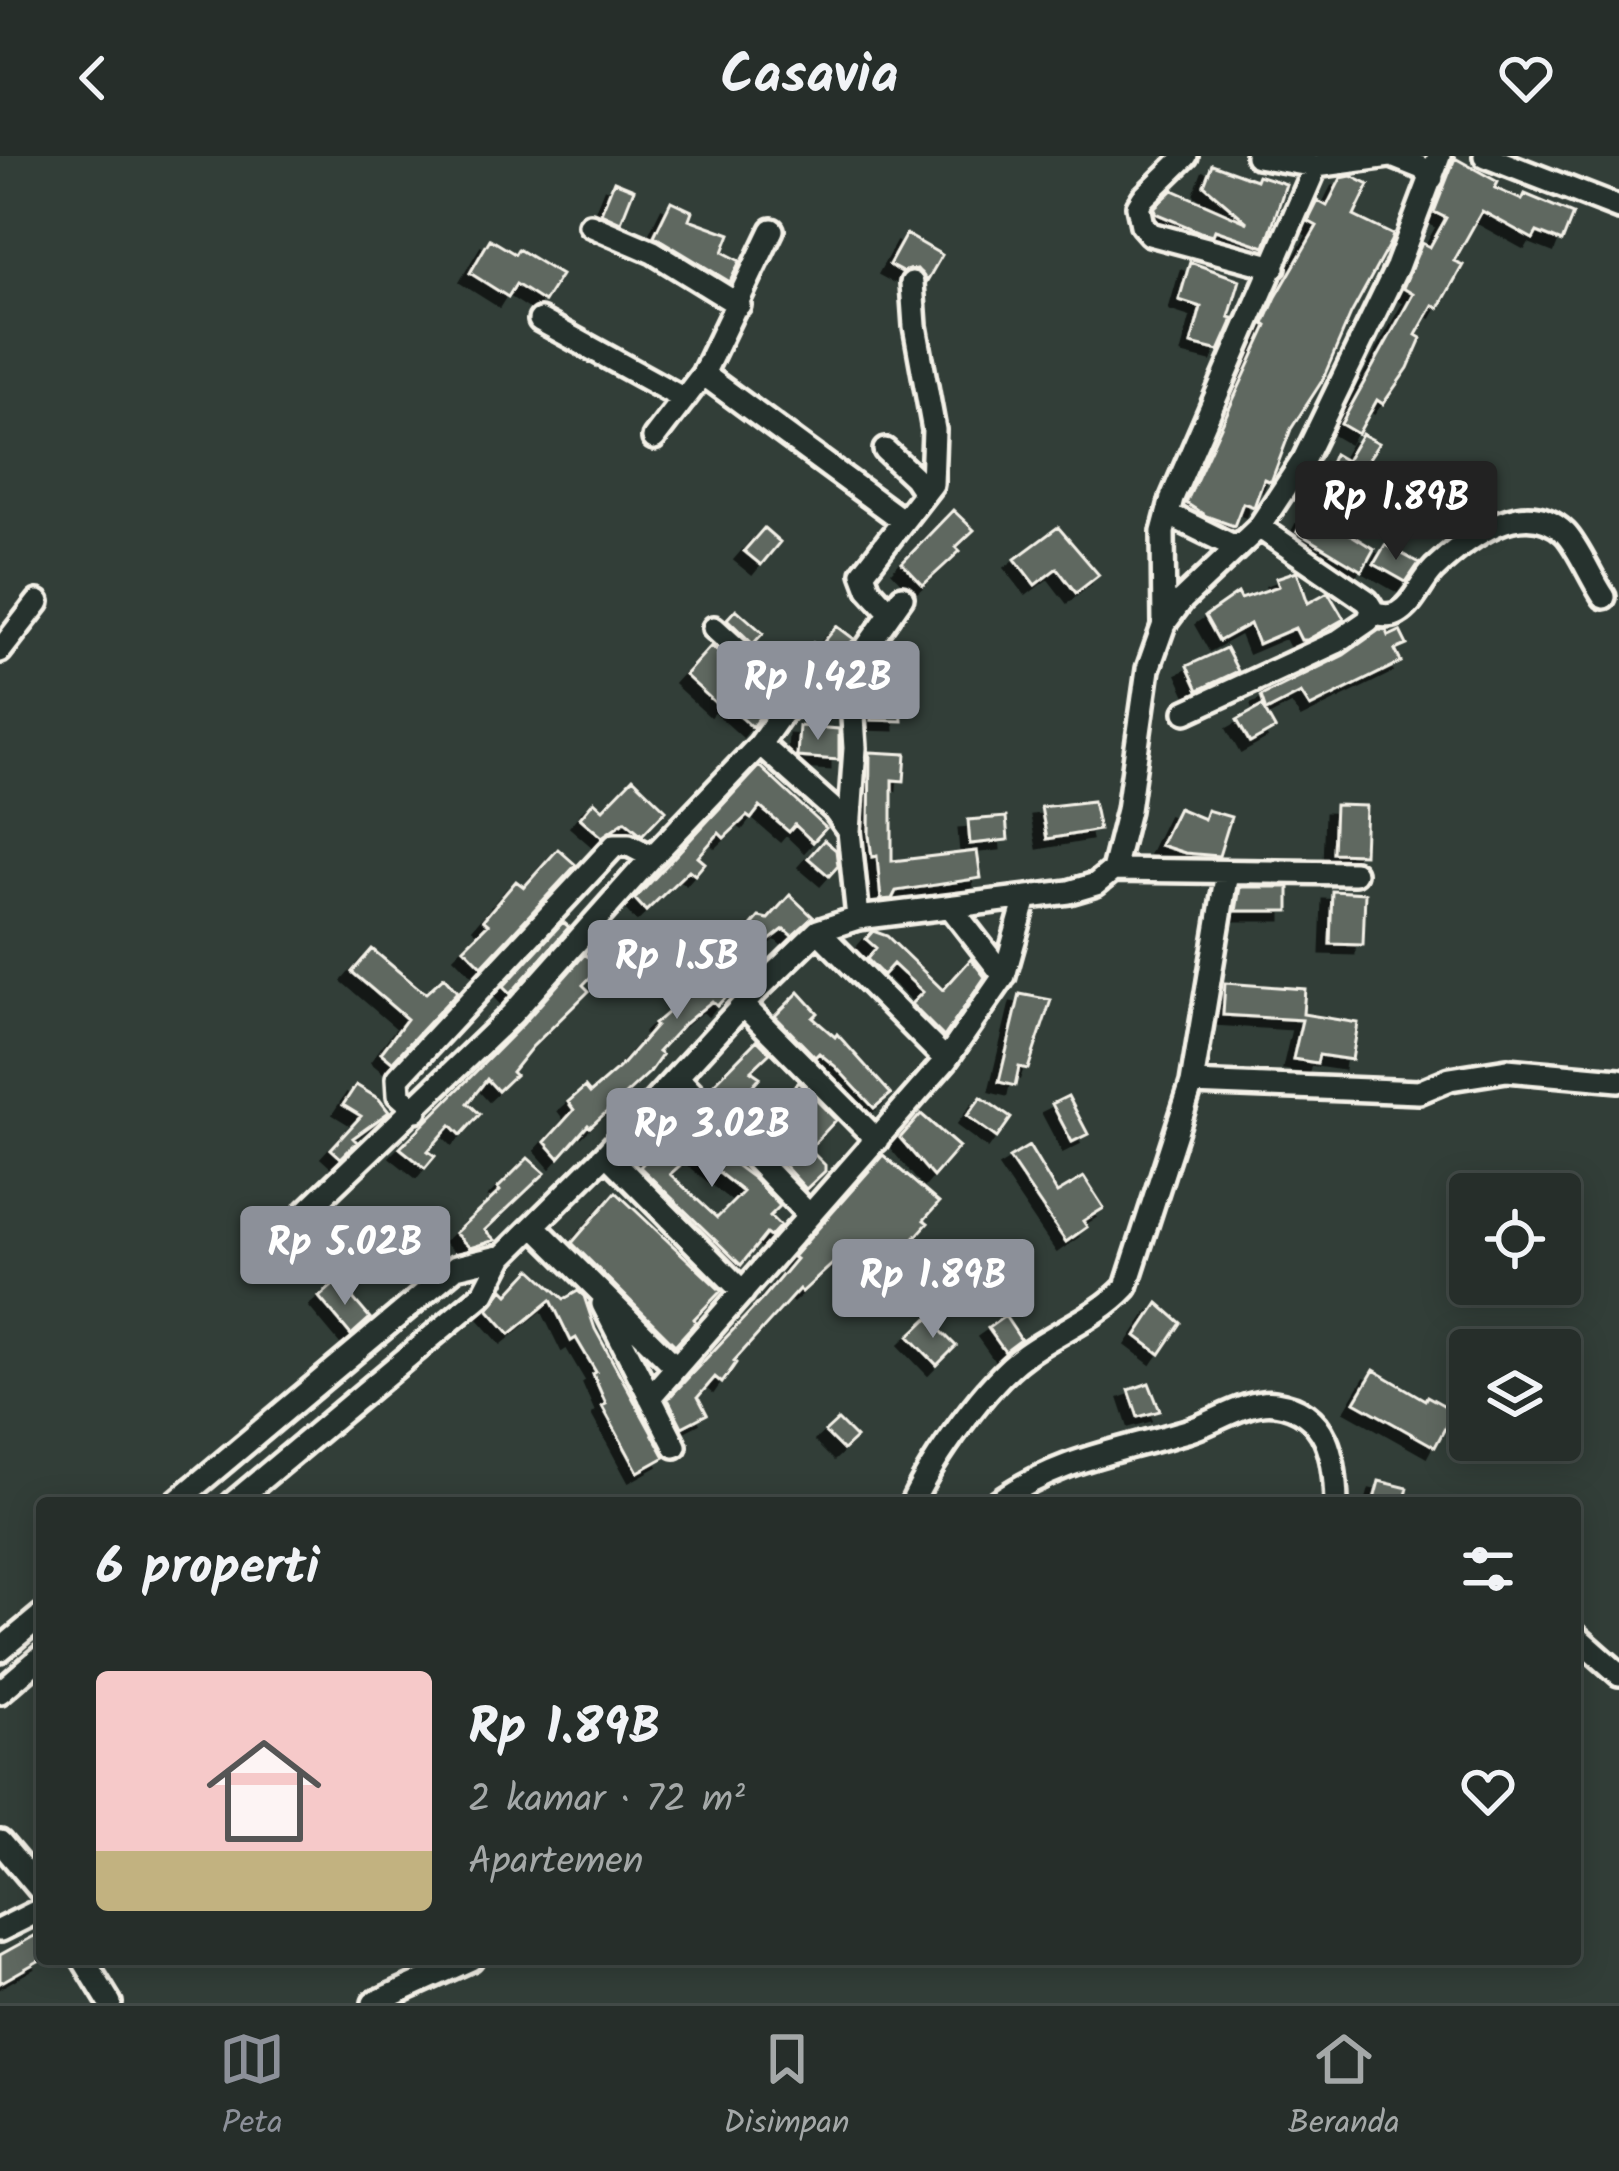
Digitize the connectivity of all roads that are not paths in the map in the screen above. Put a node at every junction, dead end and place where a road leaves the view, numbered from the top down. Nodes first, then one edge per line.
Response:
1 (1186, 156) edge
2 (1257, 156) edge
3 (1391, 156) edge
4 (1485, 156) edge
5 (1316, 166) junction
6 (1540, 166) edge
7 (1435, 167) edge
8 (1619, 208) edge
9 (590, 225) dead end
10 (772, 230) dead end
11 (1274, 267) junction
12 (912, 283) dead end
13 (739, 305) junction
14 (539, 320) dead end
15 (704, 374) junction
16 (683, 399) junction
17 (654, 438) dead end
18 (885, 450) dead end
19 (924, 492) junction
20 (1168, 514) junction
21 (903, 521) junction
22 (1259, 527) junction
23 (1237, 548) junction
24 (1604, 597) dead end
25 (38, 602) dead end
26 (1371, 614) junction
27 (1164, 624) junction
28 (714, 628) dead end
29 (0, 651) edge
30 (850, 671) junction
31 (790, 706) junction
32 (1186, 712) dead end
33 (760, 744) junction
34 (849, 831) junction
35 (652, 857) junction
36 (1113, 870) junction
37 (1227, 872) junction
38 (1354, 873) dead end
39 (1026, 898) junction
40 (952, 909) junction
41 (858, 918) junction
42 (536, 930) junction
43 (818, 931) junction
44 (566, 955) junction
45 (1004, 976) junction
46 (483, 990) junction
47 (743, 1005) junction
48 (512, 1014) junction
49 (946, 1060) junction
50 (677, 1077) junction
51 (1619, 1080) edge
52 (1192, 1083) junction
53 (416, 1110) junction
54 (877, 1139) junction
55 (607, 1154) junction
56 (307, 1211) dead end
57 (809, 1215) junction
58 (535, 1227) junction
59 (502, 1256) junction
60 (743, 1292) junction
61 (598, 1293) junction
62 (675, 1366) junction
63 (650, 1397) junction
64 (675, 1446) dead end
65 (182, 1497) edge
66 (240, 1497) edge
67 (915, 1497) edge
68 (1006, 1497) edge
69 (1335, 1497) edge
70 (36, 1620) edge
71 (1581, 1640) edge
72 (0, 1650) edge
73 (36, 1661) edge
74 (1619, 1674) edge
75 (0, 1692) edge
76 (0, 1842) edge
77 (36, 1885) edge
78 (36, 1912) edge
79 (0, 1930) edge
80 (87, 1965) edge
81 (458, 1965) edge
82 (110, 2003) edge
83 (374, 2003) edge

1 - 11 street
2 - 5 street
3 - 5 street
3 - 7 street
4 - 6 street
5 - 11 street
6 - 8 street
7 - 22 street
9 - 13 street
10 - 13 street
11 - 20 street
12 - 19 street
13 - 15 street
14 - 16 street
15 - 16 street
15 - 21 street
16 - 17 street
18 - 19 street
19 - 21 street
20 - 23 street
20 - 27 street
21 - 30 street
22 - 23 street
22 - 26 street
23 - 27 street
24 - 26 street
25 - 29 street
26 - 32 street
27 - 36 street
28 - 31 street
30 - 31 street
30 - 34 street
31 - 33 street
33 - 34 street
33 - 35 street
34 - 41 street
35 - 42 street
35 - 44 street
36 - 37 street
36 - 39 street
37 - 38 street
37 - 52 street
39 - 40 street
39 - 45 street
40 - 41 street
40 - 45 street
41 - 43 street
42 - 44 street
42 - 46 street
43 - 47 street
43 - 49 street
44 - 48 street
45 - 49 street
46 - 48 street
46 - 53 street
47 - 50 street
47 - 54 street
48 - 53 street
49 - 54 street
50 - 55 street
50 - 57 street
51 - 52 street
52 - 67 street
53 - 56 street
54 - 57 street
55 - 58 street
55 - 60 street
57 - 60 street
58 - 59 street
58 - 61 street
59 - 65 street
59 - 66 street
60 - 62 street
61 - 62 street
61 - 63 street
62 - 63 street
63 - 64 street
68 - 69 street
70 - 72 street
71 - 74 street
73 - 75 street
76 - 77 street
78 - 79 street
80 - 82 street
81 - 83 street

